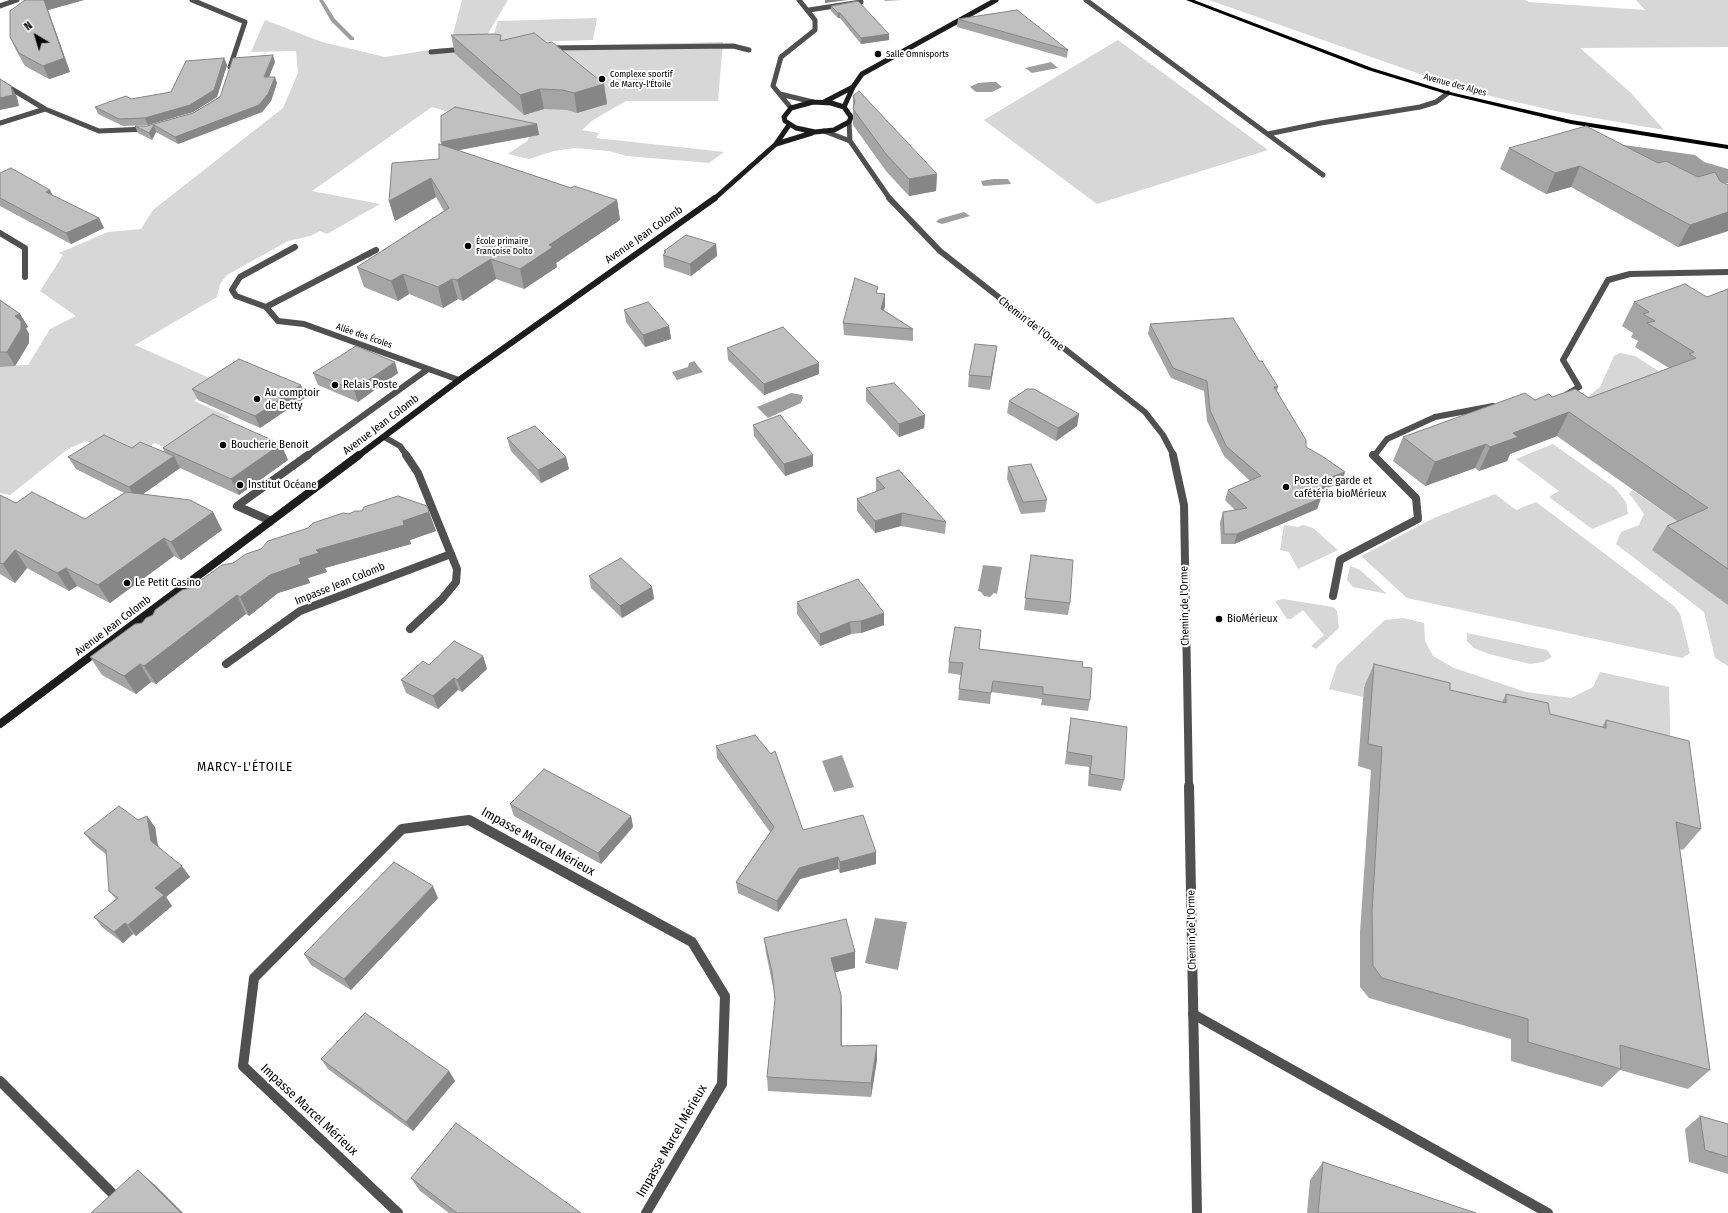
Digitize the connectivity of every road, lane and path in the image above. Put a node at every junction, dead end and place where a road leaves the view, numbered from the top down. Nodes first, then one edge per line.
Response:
1 (17, 0) edge
2 (192, 0) edge
3 (799, 0) edge
4 (996, 0) edge
5 (1086, 0) edge
6 (1189, 0) edge
7 (861, 2) edge
8 (0, 6) edge
9 (809, 10) junction
10 (538, 48) edge
11 (471, 49) edge
12 (749, 50) dead end
13 (431, 52) dead end
14 (229, 72) edge
15 (0, 82) edge
16 (853, 87) junction
17 (1448, 93) junction
18 (780, 94) junction
19 (813, 102) junction
20 (824, 102) junction
21 (844, 107) junction
22 (791, 108) junction
23 (45, 109) junction
24 (849, 122) junction
25 (0, 123) edge
26 (789, 125) junction
27 (156, 128) edge
28 (824, 131) junction
29 (815, 132) junction
30 (1268, 134) junction
31 (850, 142) junction
32 (776, 144) junction
33 (1728, 147) edge
34 (1323, 175) dead end
35 (0, 234) edge
36 (295, 247) dead end
37 (376, 250) dead end
38 (1728, 272) edge
39 (25, 277) dead end
40 (266, 307) junction
41 (428, 369) junction
42 (459, 380) junction
43 (1560, 399) edge
44 (1497, 406) edge
45 (384, 437) junction
46 (271, 521) junction
47 (451, 554) junction
48 (1332, 596) dead end
49 (410, 629) dead end
50 (226, 664) dead end
51 (0, 724) edge
52 (1193, 1014) junction
53 (0, 1081) edge
54 (116, 1197) edge
55 (398, 1213) edge
56 (646, 1213) edge
57 (1197, 1213) edge
58 (1548, 1213) edge

1 - 8 street
2 - 14 street
3 - 9 street
4 - 16 street
5 - 30 street
6 - 17 main road, Avenue des Alpes
7 - 9 street
9 - 18 street
10 - 12 street
11 - 13 street
15 - 23 street
16 - 20 street
16 - 21 street
17 - 30 street
17 - 33 main road, Avenue des Alpes
18 - 19 street
18 - 22 street
19 - 20 street
19 - 22 street
20 - 21 street
21 - 24 street
22 - 26 street
23 - 25 street
23 - 27 street
24 - 28 street
24 - 31 street
26 - 29 street
26 - 32 street, Avenue Jean Colomb
28 - 29 street
28 - 31 street
29 - 32 street, Avenue Jean Colomb
30 - 34 street
31 - 52 street, Chemin de l'Orme
32 - 42 street, Avenue Jean Colomb
35 - 39 street
36 - 40 street, Allée des Écoles
37 - 40 street
38 - 43 street
40 - 41 street, Allée des Écoles
41 - 42 street, Allée des Écoles
41 - 46 street
42 - 45 street, Avenue Jean Colomb
44 - 48 street
45 - 46 street, Avenue Jean Colomb
45 - 47 street
46 - 51 street, Avenue Jean Colomb
47 - 49 street
47 - 50 street, Impasse Jean Colomb
52 - 57 street, Chemin de l'Orme
52 - 58 street
53 - 54 street
55 - 56 street, Impasse Marcel Mérieux

